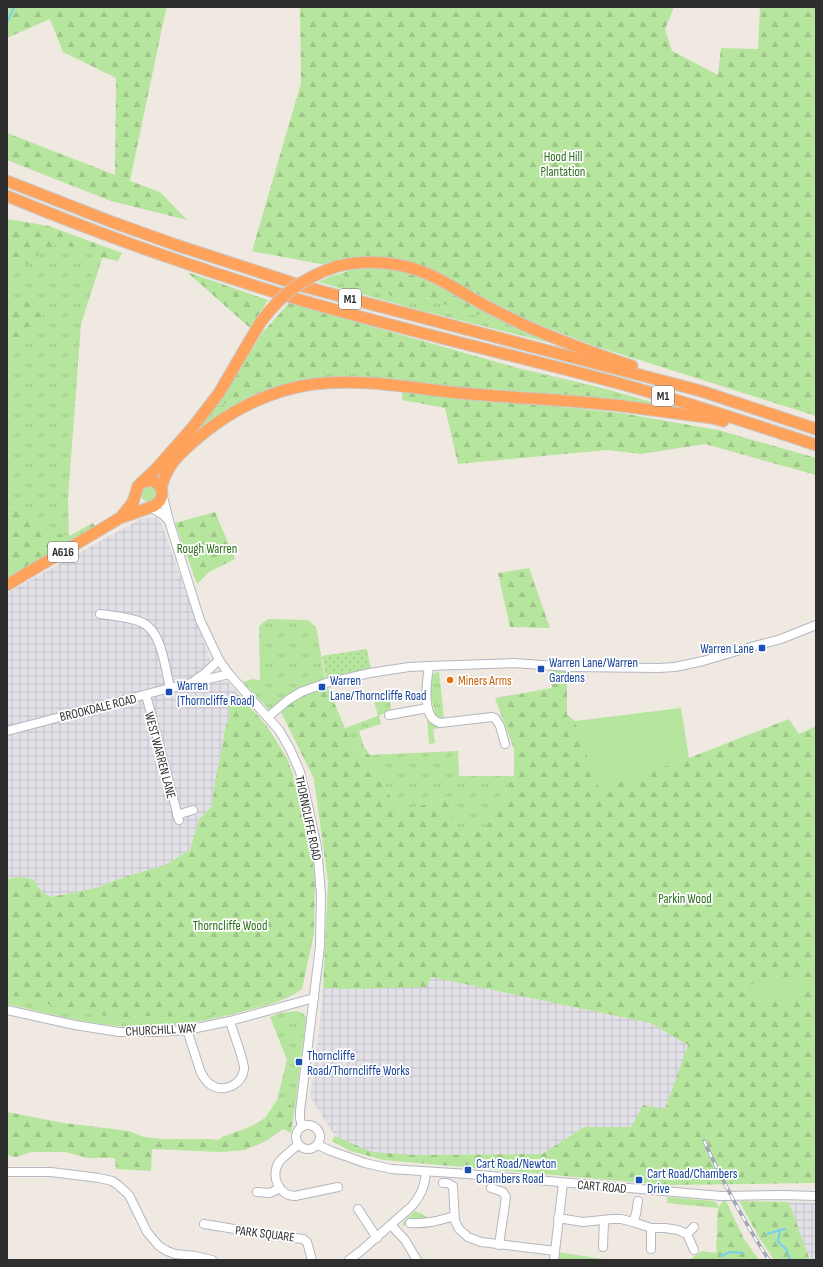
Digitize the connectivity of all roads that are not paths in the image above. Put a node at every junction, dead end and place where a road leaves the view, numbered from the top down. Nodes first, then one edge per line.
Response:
1 (7, 181) edge
2 (7, 196) edge
3 (700, 392) junction
4 (816, 429) edge
5 (815, 445) edge
6 (141, 482) junction
7 (162, 491) junction
8 (136, 495) junction
9 (150, 507) junction
10 (120, 518) junction
11 (169, 521) junction
12 (7, 585) edge
13 (100, 614) dead end
14 (816, 625) edge
15 (219, 660) junction
16 (429, 666) junction
17 (229, 674) junction
18 (190, 684) junction
19 (170, 688) junction
20 (146, 695) junction
21 (428, 708) junction
22 (389, 715) dead end
23 (268, 717) junction
24 (7, 731) edge
25 (505, 744) dead end
26 (193, 810) dead end
27 (314, 998) junction
28 (7, 1010) edge
29 (230, 1021) junction
30 (188, 1030) junction
31 (302, 1127) junction
32 (298, 1145) junction
33 (318, 1145) junction
34 (7, 1172) edge
35 (426, 1172) junction
36 (443, 1183) dead end
37 (563, 1183) junction
38 (338, 1187) dead end
39 (280, 1188) junction
40 (491, 1188) dead end
41 (257, 1192) dead end
42 (816, 1196) edge
43 (638, 1201) dead end
44 (358, 1210) dead end
45 (454, 1216) junction
46 (558, 1218) junction
47 (604, 1220) junction
48 (633, 1222) junction
49 (410, 1223) dead end
50 (204, 1224) dead end
51 (391, 1225) junction
52 (694, 1227) dead end
53 (651, 1228) junction
54 (687, 1234) junction
55 (377, 1238) junction
56 (499, 1245) junction
57 (603, 1247) dead end
58 (651, 1249) dead end
59 (694, 1250) dead end
60 (555, 1251) junction
61 (212, 1260) edge
62 (312, 1260) edge
63 (349, 1260) edge
64 (417, 1260) edge
65 (554, 1260) edge

1 - 3 highway, M1
2 - 5 highway, M1
3 - 4 highway, M1
3 - 6 highway, M1, bridge
5 - 7 highway, M1
6 - 7 highway
6 - 8 highway, A616
7 - 9 highway, A616
7 - 11 street, THORNCLIFFE ROAD
8 - 9 highway
8 - 10 highway, A616
9 - 10 highway, A616
9 - 11 street
10 - 12 highway, A616
11 - 15 street, THORNCLIFFE ROAD
13 - 19 street
14 - 16 street
15 - 17 street, THORNCLIFFE ROAD
15 - 18 street, BROOKDALE ROAD
16 - 21 street
16 - 23 street
17 - 18 street, BROOKDALE ROAD
17 - 23 street, THORNCLIFFE ROAD
18 - 19 street, BROOKDALE ROAD
19 - 20 street, BROOKDALE ROAD
20 - 24 street, BROOKDALE ROAD
20 - 26 street, WEST WARREN LANE
21 - 22 street
21 - 25 street
23 - 27 street, THORNCLIFFE ROAD
27 - 29 street, CHURCHILL WAY
27 - 31 street, THORNCLIFFE ROAD
28 - 30 street, CHURCHILL WAY
29 - 30 street, CHURCHILL WAY
29 - 30 street
31 - 32 street
31 - 33 street
32 - 33 street
32 - 39 street
33 - 35 street, CART ROAD
34 - 61 street
35 - 37 street, CART ROAD
35 - 51 street
36 - 45 street
37 - 42 street, CART ROAD
37 - 46 street
38 - 39 street
39 - 41 street
40 - 56 street
43 - 48 street
44 - 55 street
45 - 49 street
45 - 56 street
46 - 47 street
46 - 60 street
47 - 48 street
47 - 57 street
48 - 53 street
50 - 62 street, PARK SQUARE
51 - 55 street
51 - 64 street
52 - 54 street
53 - 54 street
53 - 58 street
54 - 59 street
55 - 63 street
56 - 60 street
60 - 65 street

